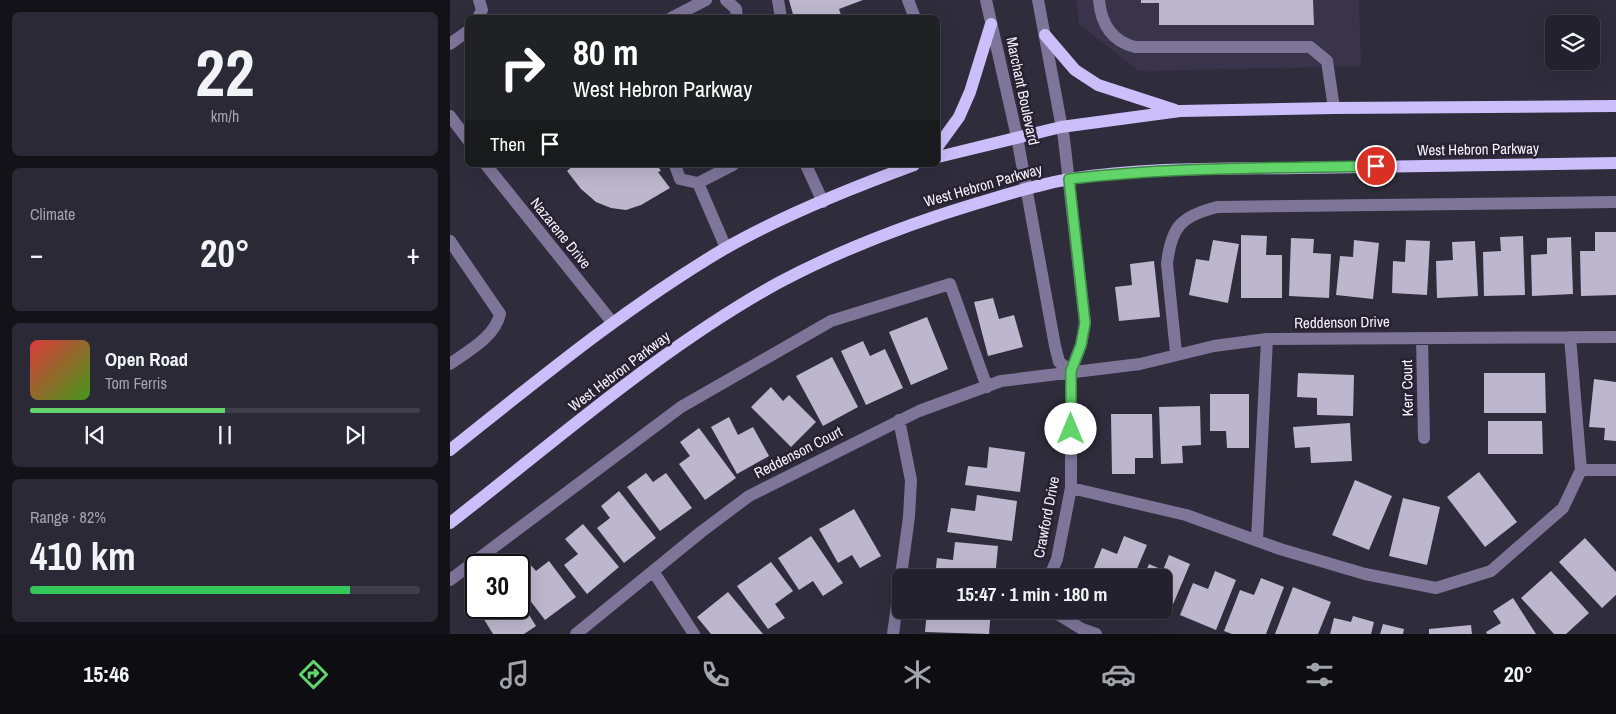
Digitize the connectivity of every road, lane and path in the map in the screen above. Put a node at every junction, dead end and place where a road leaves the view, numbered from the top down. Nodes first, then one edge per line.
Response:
1 (479, 0) edge
2 (706, 0) edge
3 (726, 0) edge
4 (778, 0) edge
5 (908, 0) edge
6 (986, 0) edge
7 (1038, 0) edge
8 (1099, 0) edge
9 (480, 15) edge
10 (677, 15) edge
11 (737, 15) edge
12 (780, 15) edge
13 (914, 15) edge
14 (991, 24) junction
15 (465, 33) edge
16 (1045, 35) junction
17 (450, 44) edge
18 (1616, 106) edge
19 (1334, 108) junction
20 (1180, 112) junction
21 (450, 116) edge
22 (1062, 127) junction
23 (465, 136) edge
24 (1017, 137) junction
25 (940, 143) edge
26 (940, 156) edge
27 (1616, 163) edge
28 (491, 167) edge
29 (675, 167) edge
30 (728, 167) edge
31 (807, 167) edge
32 (909, 167) edge
33 (1069, 179) junction
34 (698, 183) junction
35 (1026, 188) junction
36 (823, 202) junction
37 (1616, 202) edge
38 (450, 241) edge
39 (726, 248) junction
40 (612, 322) junction
41 (1616, 336) edge
42 (1570, 337) junction
43 (1422, 338) junction
44 (1267, 339) junction
45 (1176, 353) junction
46 (450, 364) edge
47 (1071, 371) junction
48 (987, 387) junction
49 (899, 420) junction
50 (1424, 438) dead end
51 (450, 450) edge
52 (1581, 470) junction
53 (1616, 470) edge
54 (1071, 488) junction
55 (450, 523) edge
56 (1257, 540) junction
57 (1053, 569) edge
58 (653, 571) junction
59 (450, 580) edge
60 (1066, 619) edge
61 (576, 634) edge
62 (694, 634) edge
63 (893, 634) edge
64 (1096, 634) edge

1 - 9 street
2 - 10 street
3 - 11 street
4 - 12 street
5 - 13 street
6 - 14 street, Marchant Boulevard
7 - 16 street, Marchant Boulevard
8 - 19 street
14 - 24 street, Marchant Boulevard
14 - 25 main road
15 - 17 street
16 - 20 main road
16 - 22 street, Marchant Boulevard
18 - 19 main road
19 - 20 main road
20 - 22 main road
21 - 23 street
22 - 24 main road
22 - 33 street, Marchant Boulevard
24 - 26 main road
24 - 35 street, Marchant Boulevard
27 - 33 main road, West Hebron Parkway
28 - 40 street, Nazarene Drive
29 - 34 street
30 - 34 street
31 - 36 street
32 - 36 main road
33 - 35 main road, West Hebron Parkway
33 - 47 street, Crawford Drive
34 - 39 street
35 - 47 street
35 - 55 main road, West Hebron Parkway
36 - 39 main road
37 - 45 street
38 - 46 street
39 - 40 main road
40 - 51 main road
41 - 42 street, Reddenson Drive
42 - 43 street, Reddenson Drive
42 - 52 street
43 - 44 street, Reddenson Drive
43 - 50 street, Kerr Court
44 - 45 street, Reddenson Drive
44 - 56 street
45 - 47 street, Reddenson Drive
47 - 48 street, Reddenson Court
47 - 54 street, Crawford Drive
48 - 49 street, Reddenson Court
48 - 59 street
49 - 58 street, Reddenson Court
49 - 63 street
52 - 53 street
52 - 56 street
54 - 56 street
54 - 57 street, Crawford Drive
58 - 61 street, Reddenson Court
58 - 62 street
60 - 64 street

